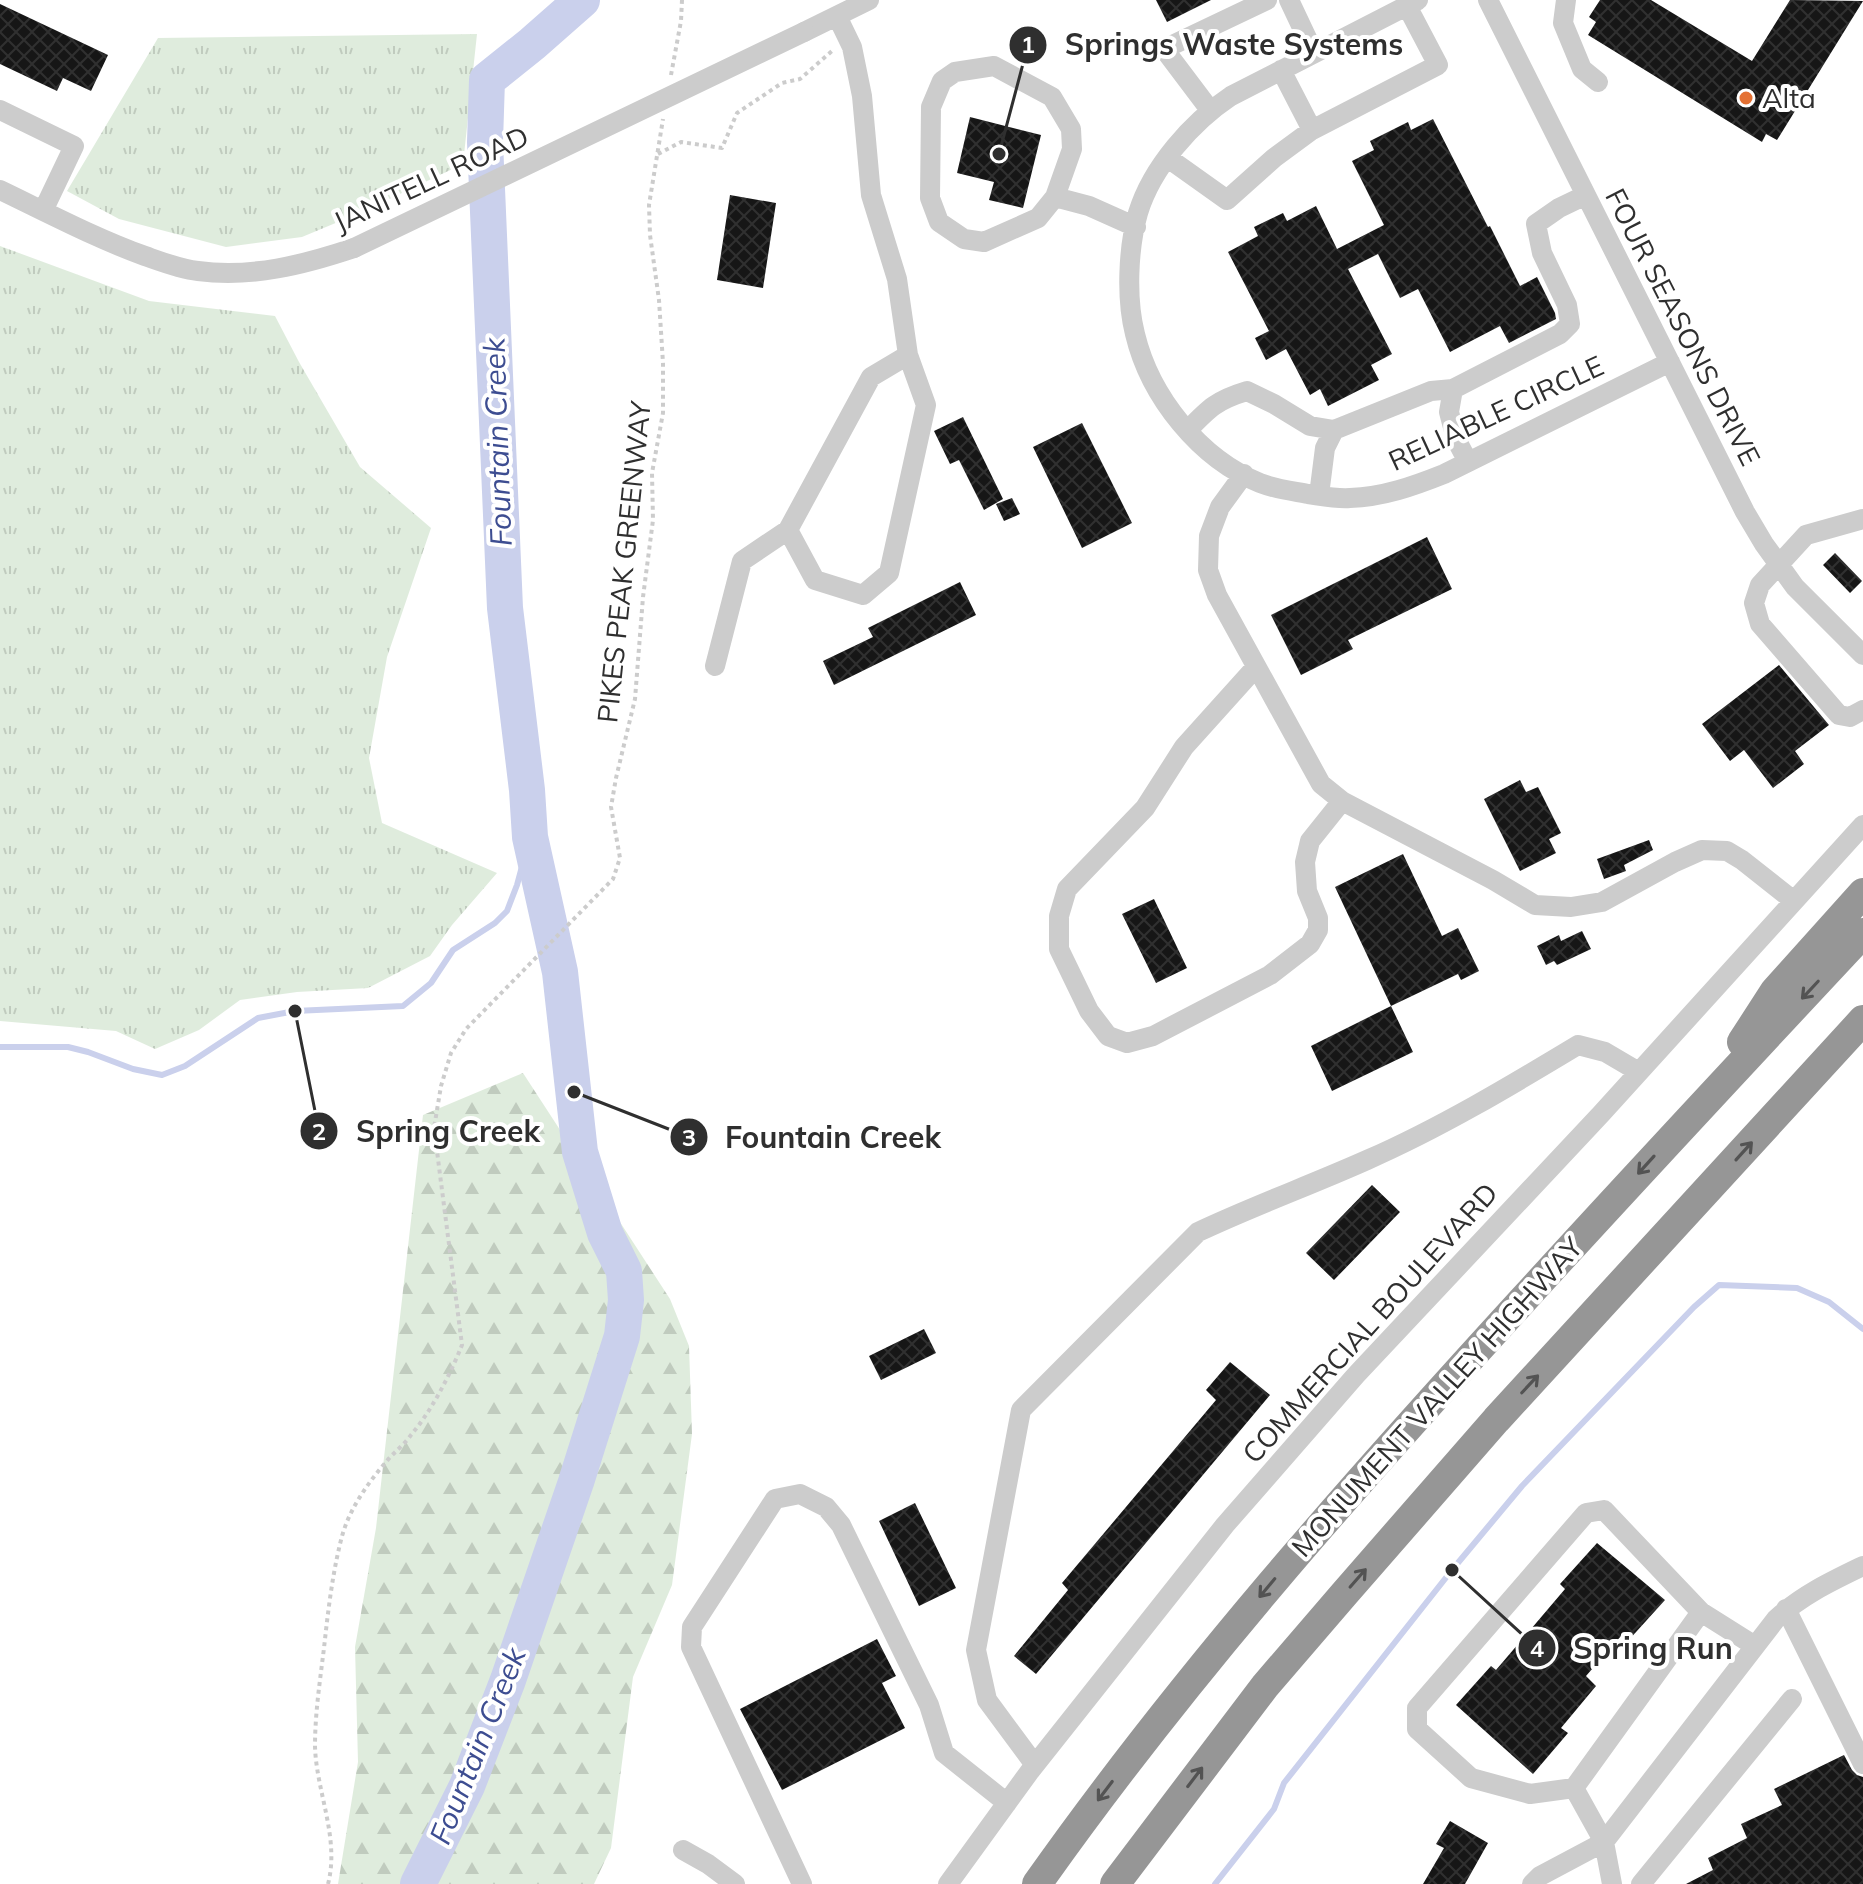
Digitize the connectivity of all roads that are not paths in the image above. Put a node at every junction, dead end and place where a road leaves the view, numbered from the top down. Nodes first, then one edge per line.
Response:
1 (869, 0) edge
2 (1267, 0) edge
3 (1289, 0) edge
4 (1488, 0) edge
5 (1566, 0) edge
6 (1412, 3) edge
7 (837, 16) junction
8 (1314, 53) junction
9 (1281, 70) junction
10 (1598, 82) dead end
11 (0, 110) edge
12 (1210, 110) junction
13 (1312, 130) junction
14 (1168, 158) junction
15 (0, 190) edge
16 (1586, 195) junction
17 (1055, 197) junction
18 (43, 211) junction
19 (1136, 227) junction
20 (908, 355) junction
21 (1670, 362) junction
22 (1453, 389) junction
23 (1188, 430) junction
24 (1334, 430) junction
25 (1468, 462) junction
26 (1244, 474) junction
27 (1319, 495) junction
28 (1863, 519) edge
29 (788, 530) junction
30 (1778, 565) junction
31 (1863, 655) edge
32 (715, 666) dead end
33 (1256, 667) junction
34 (1863, 710) edge
35 (1342, 801) junction
36 (1863, 825) edge
37 (1863, 893) edge
38 (1794, 901) junction
39 (1863, 933) edge
40 (1863, 1020) edge
41 (1639, 1072) junction
42 (1699, 1108) junction
43 (1863, 1566) edge
44 (1786, 1609) junction
45 (1701, 1612) junction
46 (1755, 1646) junction
47 (1792, 1699) dead end
48 (1863, 1764) edge
49 (1035, 1765) junction
50 (1574, 1788) junction
51 (1007, 1803) junction
52 (1604, 1842) junction
53 (683, 1850) dead end
54 (735, 1884) edge
55 (802, 1884) edge
56 (948, 1884) edge
57 (1037, 1884) edge
58 (1115, 1884) edge
59 (1532, 1884) edge
60 (1612, 1884) edge
61 (1641, 1884) edge

1 - 7 street, JANITELL ROAD
2 - 12 street
3 - 8 street
4 - 16 street, FOUR SEASONS DRIVE
5 - 10 street
6 - 8 street, RELIABLE CIRCLE
6 - 13 street
7 - 18 street, JANITELL ROAD, bridge
7 - 20 street
8 - 9 street, RELIABLE CIRCLE
9 - 12 street, RELIABLE CIRCLE
9 - 13 street
11 - 18 street
12 - 14 street, RELIABLE CIRCLE
13 - 14 street
14 - 19 street, RELIABLE CIRCLE
15 - 18 street, JANITELL ROAD
16 - 21 street, FOUR SEASONS DRIVE
16 - 22 street
17 - 17 street
17 - 19 street
19 - 23 street, RELIABLE CIRCLE
20 - 29 street
20 - 29 street
21 - 25 street, RELIABLE CIRCLE
21 - 30 street, FOUR SEASONS DRIVE
22 - 24 street
22 - 25 street
23 - 24 street
23 - 26 street, RELIABLE CIRCLE
24 - 27 street
25 - 27 street, RELIABLE CIRCLE
26 - 27 street, RELIABLE CIRCLE
26 - 33 street
28 - 30 street
29 - 32 street
30 - 31 street, FOUR SEASONS DRIVE
30 - 34 street
33 - 35 street
33 - 35 street
35 - 38 street
36 - 38 street, COMMERCIAL BOULEVARD
37 - 42 highway
38 - 41 street, COMMERCIAL BOULEVARD
39 -> 42 highway, MONUMENT VALLEY HIGHWAY
58 -> 40 highway
41 - 49 street, COMMERCIAL BOULEVARD
41 - 49 street
42 -> 57 highway, MONUMENT VALLEY HIGHWAY
43 - 44 street
44 - 46 street
44 - 48 street
45 - 46 street
45 - 50 street
45 - 50 street
46 - 52 street
47 - 61 street
49 - 51 street, COMMERCIAL BOULEVARD
50 - 52 street
51 - 55 street
51 - 56 street, COMMERCIAL BOULEVARD
52 - 59 street
52 - 60 street
53 - 54 street

